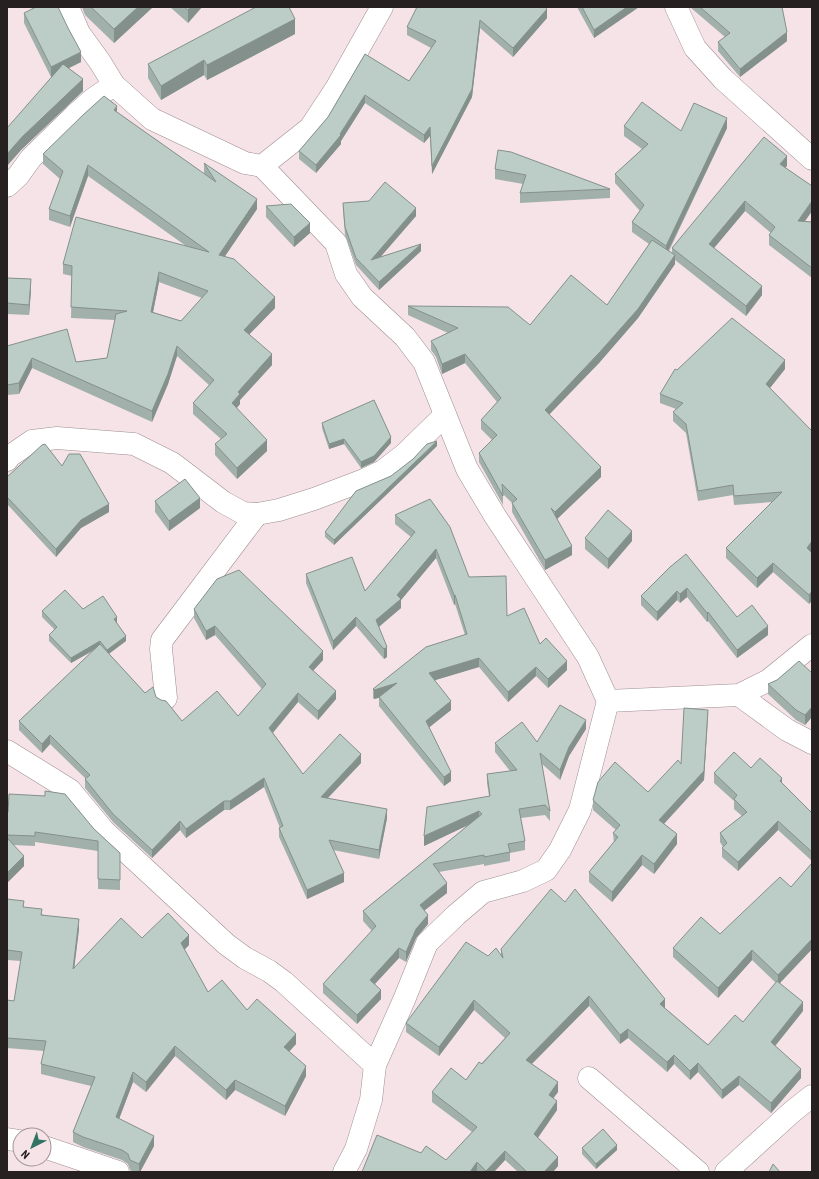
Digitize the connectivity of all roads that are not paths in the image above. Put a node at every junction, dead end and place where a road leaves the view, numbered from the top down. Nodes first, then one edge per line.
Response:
1 (68, 7) edge
2 (382, 7) edge
3 (676, 7) edge
4 (114, 85) junction
5 (812, 159) edge
6 (262, 166) junction
7 (7, 186) edge
8 (445, 415) junction
9 (7, 460) edge
10 (257, 514) junction
11 (812, 645) edge
12 (739, 695) junction
13 (166, 698) dead end
14 (608, 702) junction
15 (812, 743) edge
16 (7, 751) edge
17 (375, 1065) junction
18 (589, 1078) dead end
19 (812, 1096) edge
20 (52, 1149) edge
21 (118, 1172) edge
22 (344, 1172) edge
23 (698, 1172) edge
24 (726, 1172) edge

1 - 4 street
2 - 6 street
3 - 5 street
4 - 6 street
4 - 7 street
6 - 8 street
8 - 10 street
8 - 14 street
9 - 10 street
10 - 13 street
11 - 12 street
12 - 14 street
12 - 15 street
14 - 17 street
16 - 17 street
17 - 22 street
18 - 23 street
19 - 24 street
20 - 21 street

